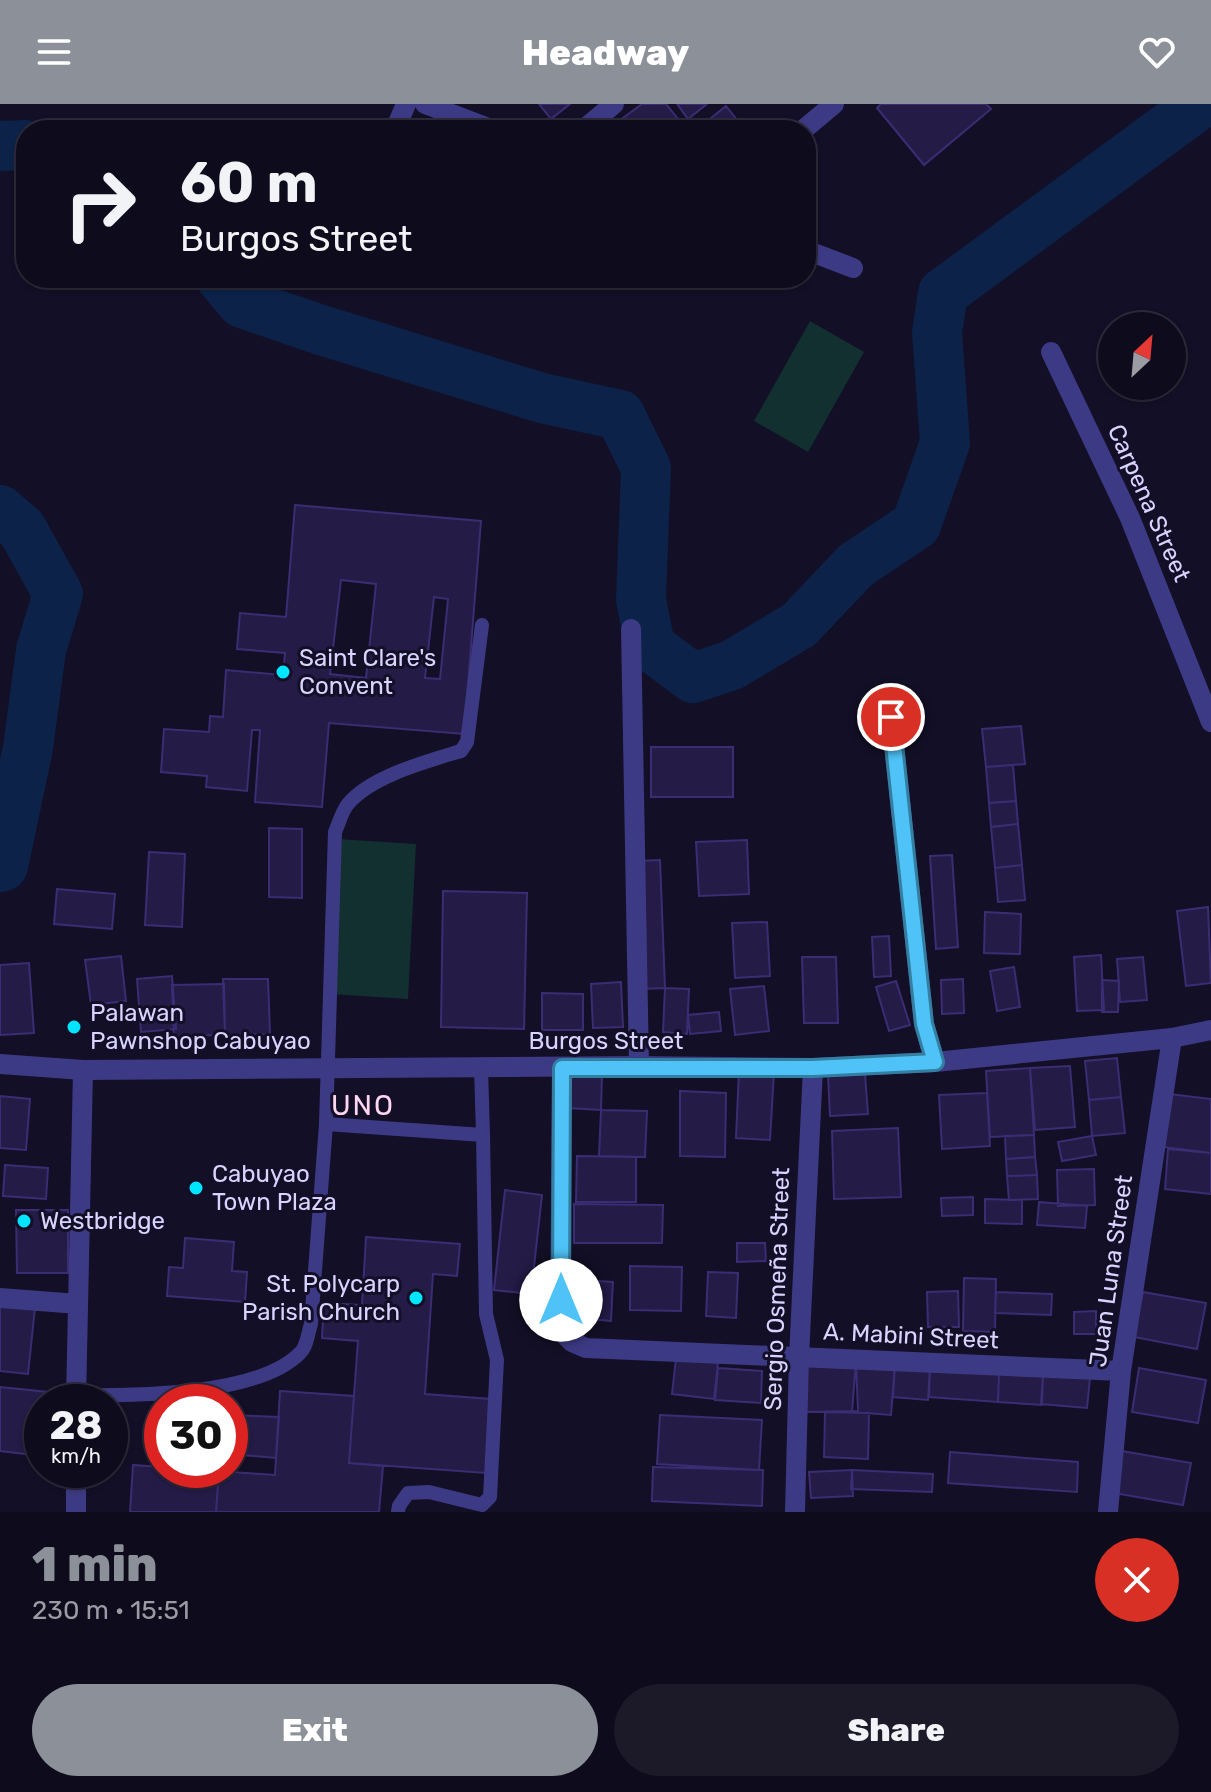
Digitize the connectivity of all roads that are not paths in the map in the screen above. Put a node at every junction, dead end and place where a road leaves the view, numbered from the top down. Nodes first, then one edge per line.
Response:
1 (425, 104) edge
2 (614, 104) edge
3 (834, 104) edge
4 (467, 120) edge
5 (595, 120) edge
6 (815, 120) edge
7 (816, 254) edge
8 (853, 268) dead end
9 (1051, 352) dead end
10 (482, 625) dead end
11 (631, 629) dead end
12 (1204, 681) edge
13 (891, 717) dead end
14 (1211, 722) edge
15 (1211, 1030) edge
16 (1172, 1038) junction
17 (935, 1062) junction
18 (0, 1064) edge
19 (639, 1066) junction
20 (481, 1068) junction
21 (562, 1068) junction
22 (813, 1068) junction
23 (327, 1069) junction
24 (83, 1070) junction
25 (326, 1124) junction
26 (483, 1135) junction
27 (0, 1298) edge
28 (78, 1304) junction
29 (799, 1357) junction
30 (1121, 1371) junction
31 (76, 1384) edge
32 (128, 1397) edge
33 (76, 1488) edge
34 (76, 1512) edge
35 (398, 1512) edge
36 (795, 1512) edge
37 (1108, 1512) edge

1 - 4 street
2 - 5 street
3 - 6 street
7 - 8 street
9 - 12 street, Carpena Street
10 - 23 lane
11 - 19 street
12 - 14 street, Carpena Street
13 - 17 street
15 - 16 street, Burgos Street
16 - 17 street, Burgos Street
16 - 30 street, Juan Luna Street
17 - 22 street, Burgos Street
18 - 24 street, Burgos Street
19 - 21 street, Burgos Street
19 - 22 street, Burgos Street
20 - 21 street, Burgos Street
20 - 23 street, Burgos Street
20 - 26 lane
21 - 29 street, A. Mabini Street
22 - 29 street, Sergio Osmeña Street
23 - 24 street, Burgos Street
23 - 25 lane
24 - 28 street
25 - 26 lane
25 - 32 lane
26 - 35 lane
27 - 28 street
28 - 31 street
29 - 30 street, A. Mabini Street
29 - 36 street, Sergio Osmeña Street
30 - 37 street, Juan Luna Street
33 - 34 street

